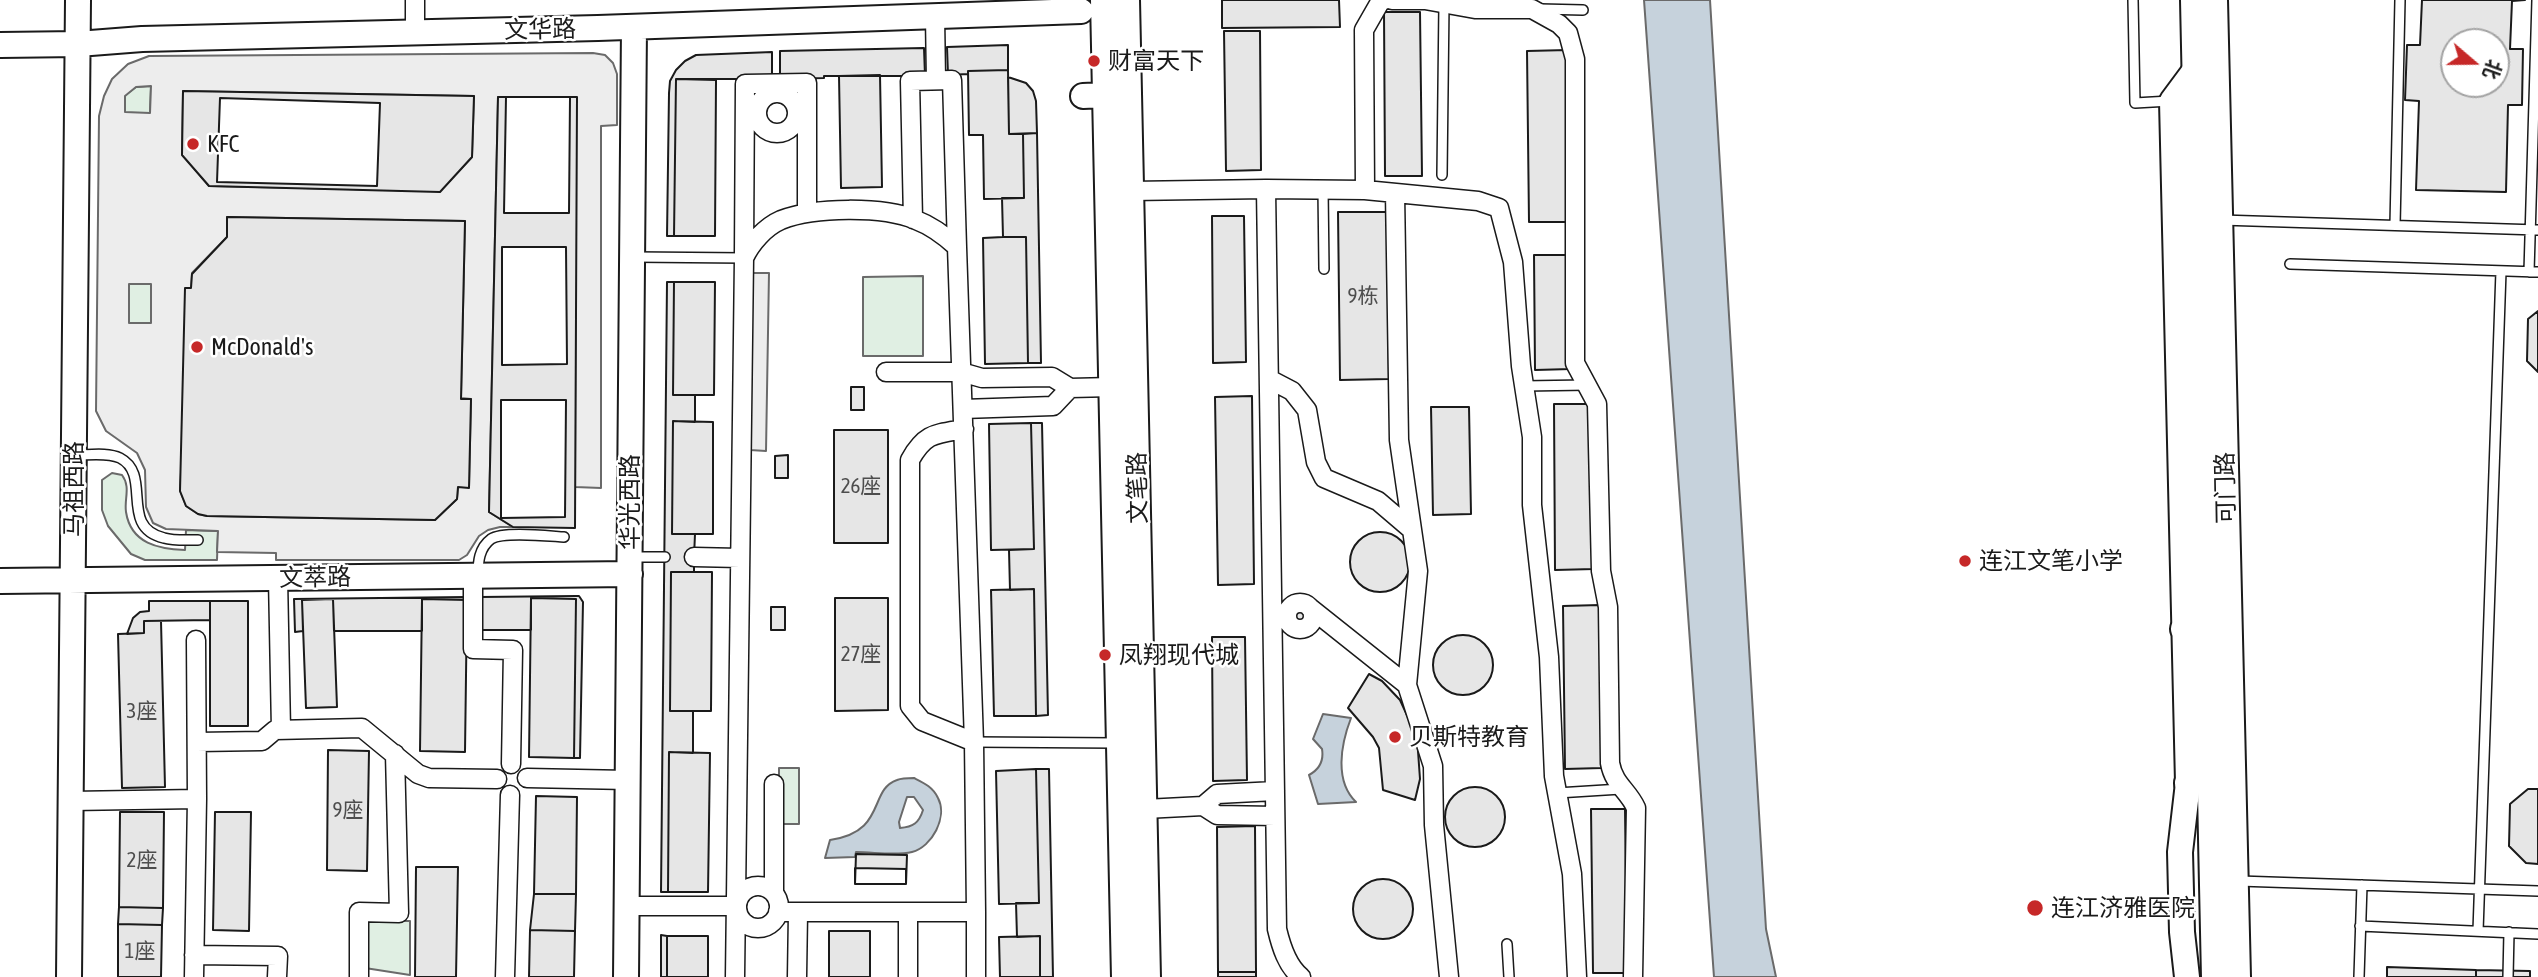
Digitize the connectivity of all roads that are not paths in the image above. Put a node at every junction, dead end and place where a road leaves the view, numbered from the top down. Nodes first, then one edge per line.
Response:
1 (78, 0) edge
2 (415, 0) edge
3 (1103, 0) edge
4 (1127, 0) edge
5 (1384, 0) edge
6 (1392, 0) edge
7 (2133, 0) edge
8 (2194, 0) edge
9 (2214, 0) edge
10 (2400, 0) edge
11 (2537, 0) edge
12 (1444, 4) junction
13 (1531, 9) junction
14 (1583, 10) dead end
15 (1080, 11) dead end
16 (935, 16) junction
17 (634, 27) junction
18 (415, 32) junction
19 (78, 44) junction
20 (0, 46) edge
21 (2195, 70) junction
22 (936, 80) junction
23 (2172, 101) junction
24 (802, 113) junction
25 (751, 114) junction
26 (1442, 175) dead end
27 (1266, 189) junction
28 (1323, 189) junction
29 (1365, 190) junction
30 (1131, 191) junction
31 (1395, 192) junction
32 (807, 213) junction
33 (913, 219) junction
34 (2219, 220) junction
35 (2395, 225) junction
36 (2534, 229) edge
37 (957, 247) junction
38 (632, 257) junction
39 (744, 258) junction
40 (2290, 264) dead end
41 (1324, 269) dead end
42 (2501, 271) junction
43 (2534, 272) edge
44 (886, 372) dead end
45 (961, 372) junction
46 (1269, 379) junction
47 (1589, 384) junction
48 (1524, 386) junction
49 (1112, 387) junction
50 (1070, 388) junction
51 (963, 409) junction
52 (964, 429) junction
53 (74, 455) junction
54 (1412, 530) junction
55 (564, 537) dead end
56 (198, 540) dead end
57 (664, 557) dead end
58 (694, 557) dead end
59 (740, 558) junction
60 (630, 566) junction
61 (476, 576) junction
62 (278, 578) junction
63 (74, 580) junction
64 (0, 581) edge
65 (1280, 616) junction
66 (2184, 629) junction
67 (196, 640) dead end
68 (2208, 655) junction
69 (1407, 685) junction
70 (281, 730) junction
71 (197, 741) junction
72 (974, 742) junction
73 (1119, 743) junction
74 (395, 754) junction
75 (2210, 759) junction
76 (511, 764) junction
77 (527, 778) junction
78 (497, 779) junction
79 (628, 780) junction
80 (2188, 783) junction
81 (774, 784) dead end
82 (1621, 789) junction
83 (1275, 791) junction
84 (1557, 793) junction
85 (510, 795) junction
86 (197, 799) junction
87 (71, 801) junction
88 (1203, 806) junction
89 (1145, 809) junction
90 (1275, 816) junction
91 (2235, 881) junction
92 (2362, 885) junction
93 (2480, 889) junction
94 (2538, 891) edge
95 (774, 892) junction
96 (627, 906) junction
97 (736, 906) junction
98 (778, 912) junction
99 (798, 912) junction
100 (908, 912) junction
101 (976, 912) junction
102 (2360, 926) junction
103 (2479, 931) junction
104 (2509, 932) junction
105 (2538, 934) edge
106 (1507, 944) dead end
107 (194, 955) junction
108 (69, 977) edge
109 (194, 977) edge
110 (277, 977) edge
111 (359, 977) edge
112 (505, 977) edge
113 (626, 977) edge
114 (735, 977) edge
115 (797, 977) edge
116 (908, 977) edge
117 (976, 977) edge
118 (1124, 977) edge
119 (1148, 977) edge
120 (1301, 977) edge
121 (1449, 977) edge
122 (1509, 977) edge
123 (1577, 977) edge
124 (1633, 977) edge
125 (2187, 977) edge
126 (2215, 977) edge
127 (2237, 977) edge
128 (2359, 977) edge
129 (2508, 977) edge

1 - 19 street, 马祖西路
2 - 18 street
3 - 49 street, 文笔路
4 - 30 street, 文笔路
5 - 29 street
6 - 12 street
7 - 23 lane
8 - 21 main road, 可门路
9 - 34 main road, 可门路
10 - 35 lane
11 - 36 lane
12 - 13 street
12 - 26 lane
13 - 14 lane
13 - 47 street
15 - 16 street, 文华路
16 - 17 street, 文华路
16 - 22 street
17 - 18 street, 文华路
17 - 38 street, 华光西路
18 - 19 street, 文华路
19 - 20 street, 文华路
19 - 53 street, 马祖西路
21 - 23 street
21 - 68 main road, 可门路
22 - 33 street
22 - 37 street
23 - 66 street
24 - 25 street
24 - 25 street
24 - 32 street
25 - 39 street
27 - 28 street
27 - 30 street
27 - 46 street
28 - 29 street
28 - 41 lane
29 - 31 street
30 - 89 street, 文笔路
31 - 48 street
31 - 54 street
32 - 33 street
32 - 39 street
33 - 37 street
34 - 35 lane
34 - 91 main road, 可门路
35 - 36 lane
36 - 43 lane
37 - 45 street
38 - 39 lane
38 - 60 street, 华光西路
39 - 59 street
40 - 42 lane
42 - 43 lane
42 - 93 lane
44 - 45 street
45 - 50 street
45 - 51 street
46 - 54 street
46 - 65 street
47 - 48 lane
47 - 82 street
48 - 84 street
49 - 50 street
49 - 73 street, 文笔路
50 - 51 street
51 - 52 street
52 - 72 street
52 - 72 street
53 - 56 lane
53 - 63 street, 马祖西路
54 - 69 street
55 - 61 lane
57 - 60 lane
58 - 59 street
59 - 97 street
60 - 61 street, 文萃路
60 - 79 street, 华光西路
61 - 62 street, 文萃路
61 - 76 street
62 - 63 street, 文萃路
62 - 70 street
63 - 64 street, 文萃路
63 - 87 street, 马祖西路
65 - 69 street
65 - 83 street
66 - 68 main road
66 - 80 street
67 - 71 street
68 - 75 main road, 可门路
69 - 121 street
70 - 71 street
70 - 74 street
71 - 86 street
72 - 73 lane
72 - 101 street
73 - 118 street, 文笔路
74 - 78 street
74 - 111 street
75 - 80 main road
75 - 126 main road, 可门路
76 - 77 street
76 - 78 street
77 - 79 street
77 - 85 street
78 - 85 street
79 - 96 street, 华光西路
80 - 125 street
81 - 95 street
82 - 84 lane
82 - 124 street
83 - 88 street
83 - 90 street
84 - 123 street
85 - 112 street
86 - 87 street
86 - 107 street
87 - 108 street, 马祖西路
88 - 89 street
88 - 90 street
89 - 119 street, 文笔路
90 - 120 street
91 - 92 lane
91 - 127 main road, 可门路
92 - 93 lane
92 - 102 lane
93 - 94 lane
93 - 103 lane
95 - 97 street
95 - 98 street
96 - 97 street
96 - 113 street, 华光西路
97 - 98 street
97 - 114 street
98 - 99 street
99 - 100 street
99 - 115 street
100 - 101 street
100 - 116 street
101 - 117 street
102 - 103 lane
102 - 128 lane
103 - 104 lane
104 - 105 lane
104 - 129 lane
106 - 122 lane
107 - 109 street
107 - 110 street

